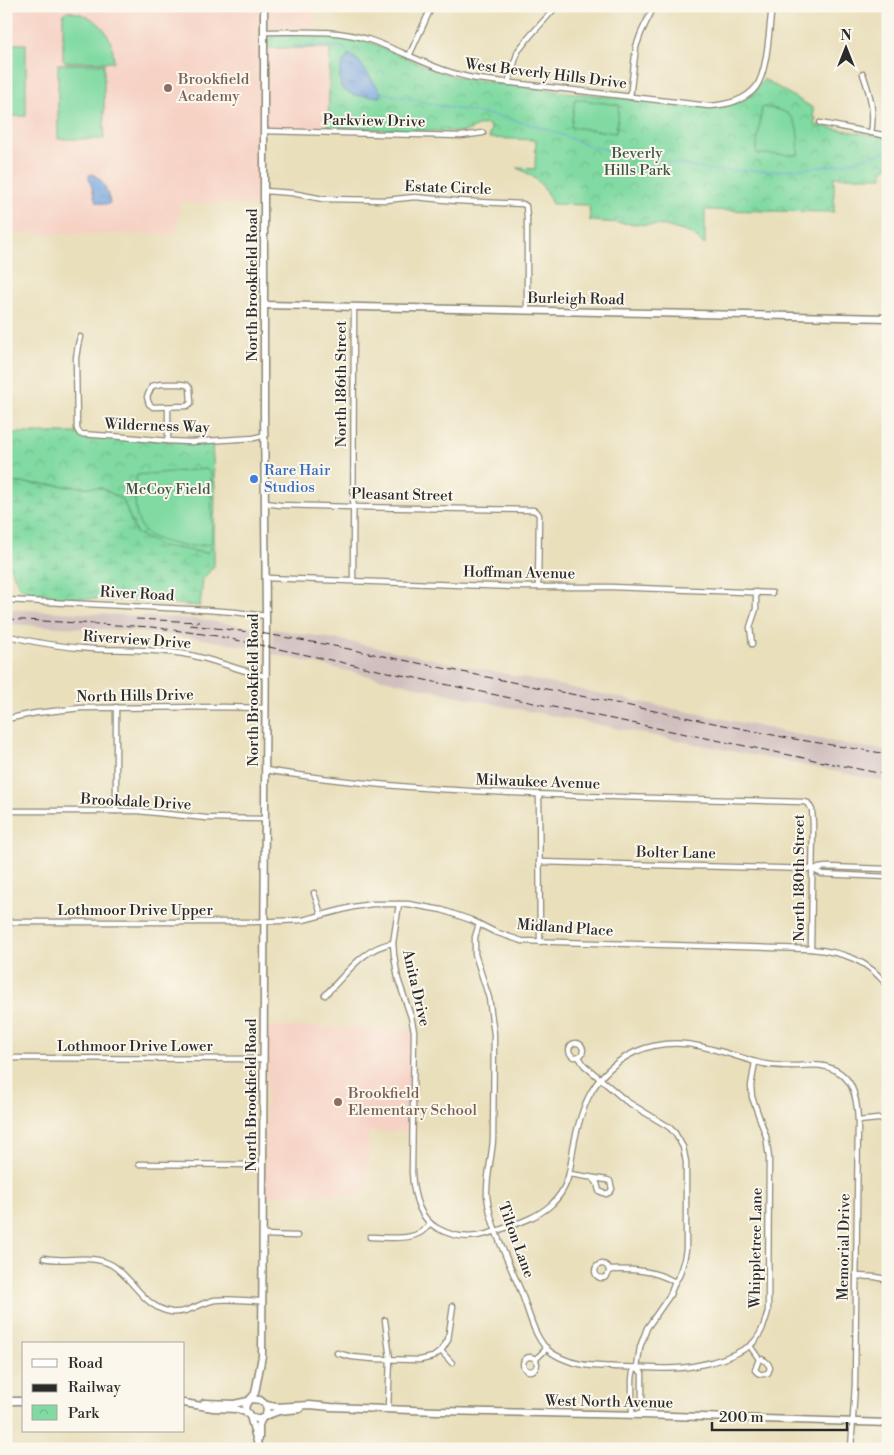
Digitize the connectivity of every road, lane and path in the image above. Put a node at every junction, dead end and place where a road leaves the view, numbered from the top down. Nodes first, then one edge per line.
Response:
1 (264, 6) edge
2 (432, 6) edge
3 (557, 6) edge
4 (654, 6) edge
5 (772, 6) edge
6 (264, 32) junction
7 (409, 56) junction
8 (863, 74) dead end
9 (508, 83) junction
10 (630, 97) junction
11 (820, 123) dead end
12 (264, 131) junction
13 (483, 133) dead end
14 (871, 133) junction
15 (888, 136) edge
16 (265, 191) junction
17 (265, 305) junction
18 (354, 307) junction
19 (527, 310) junction
20 (888, 318) edge
21 (80, 336) dead end
22 (168, 406) junction
23 (264, 435) junction
24 (168, 441) junction
25 (265, 503) junction
26 (352, 508) junction
27 (266, 578) junction
28 (353, 581) junction
29 (538, 587) junction
30 (756, 592) junction
31 (772, 593) dead end
32 (6, 600) edge
33 (266, 616) junction
34 (6, 636) edge
35 (752, 644) dead end
36 (265, 676) junction
37 (116, 707) junction
38 (265, 708) junction
39 (6, 719) edge
40 (265, 770) junction
41 (539, 795) junction
42 (811, 806) joint
43 (6, 811) edge
44 (116, 811) junction
45 (264, 819) junction
46 (539, 862) junction
47 (812, 869) junction
48 (888, 869) edge
49 (888, 877) edge
50 (314, 893) dead end
51 (399, 904) junction
52 (321, 914) junction
53 (264, 921) junction
54 (6, 922) edge
55 (479, 924) junction
56 (540, 942) junction
57 (393, 943) junction
58 (811, 950) junction
59 (886, 979) edge
60 (888, 987) edge
61 (325, 995) dead end
62 (579, 1057) dead end
63 (6, 1058) edge
64 (263, 1058) junction
65 (755, 1062) junction
66 (600, 1080) junction
67 (888, 1118) edge
68 (858, 1121) junction
69 (140, 1164) dead end
70 (262, 1165) junction
71 (570, 1174) junction
72 (593, 1178) junction
73 (430, 1223) junction
74 (496, 1231) junction
75 (262, 1235) junction
76 (297, 1236) dead end
77 (370, 1237) dead end
78 (44, 1258) dead end
79 (609, 1270) dead end
80 (856, 1276) junction
81 (888, 1280) edge
82 (675, 1282) junction
83 (261, 1301) junction
84 (453, 1306) dead end
85 (385, 1320) dead end
86 (750, 1346) junction
87 (547, 1348) junction
88 (441, 1352) junction
89 (337, 1353) dead end
90 (390, 1359) junction
91 (759, 1359) dead end
92 (536, 1360) dead end
93 (452, 1363) dead end
94 (637, 1368) junction
95 (259, 1373) junction
96 (249, 1400) junction
97 (6, 1401) edge
98 (22, 1401) edge
99 (185, 1403) edge
100 (185, 1403) edge
101 (265, 1404) junction
102 (331, 1407) junction
103 (388, 1408) junction
104 (249, 1415) junction
105 (632, 1415) junction
106 (642, 1415) junction
107 (264, 1417) junction
108 (853, 1422) junction
109 (888, 1423) edge
110 (259, 1449) edge
111 (851, 1449) edge

1 - 6 street, North Brookfield Road
2 - 7 street
3 - 9 street
4 - 10 street
5 - 10 street, West Beverly Hills Drive
6 - 7 street, West Beverly Hills Drive
6 - 12 street, North Brookfield Road
7 - 9 street, West Beverly Hills Drive
8 - 14 street
9 - 10 street, West Beverly Hills Drive
11 - 14 street
12 - 13 street, Parkview Drive
12 - 16 street, North Brookfield Road
14 - 15 street
16 - 17 street, North Brookfield Road
16 - 19 street, Estate Circle
17 - 18 street, Burleigh Road
17 - 23 street, North Brookfield Road
18 - 19 street, Burleigh Road
18 - 26 street, North 186th Street
19 - 20 street, Burleigh Road
21 - 24 street, Wilderness Way
22 - 22 street
22 - 24 street
23 - 24 street, Wilderness Way
23 - 25 street, North Brookfield Road
25 - 26 street, Pleasant Street
25 - 27 street, North Brookfield Road
26 - 28 street, North 186th Street
26 - 29 street, Pleasant Street
27 - 28 street, Hoffman Avenue
27 - 33 street, North Brookfield Road
28 - 29 street, Hoffman Avenue
29 - 30 street, Hoffman Avenue
30 - 31 street, Hoffman Avenue
30 - 35 street
32 - 33 street, River Road
33 - 36 street, North Brookfield Road
34 - 36 street, Riverview Drive
36 - 38 street, North Brookfield Road
37 - 38 street, North Hills Drive
37 - 39 street, North Hills Drive
37 - 44 street
38 - 40 street, North Brookfield Road
40 - 41 street, Milwaukee Avenue
40 - 45 street, North Brookfield Road
41 - 42 street, Milwaukee Avenue
41 - 46 street
42 - 47 street, North 180th Street
43 - 44 street, Brookdale Drive
44 - 45 street, Brookdale Drive
45 - 53 street, North Brookfield Road
46 - 47 street, Bolter Lane
46 - 56 street
47 - 48 street, Bolter Lane
47 - 49 street, Bolter Lane
47 - 58 street, North 180th Street
50 - 52 street
51 - 52 street, Midland Place
51 - 55 street, Midland Place
51 - 57 street, Anita Drive
52 - 53 street, Midland Place
53 - 54 street, Lothmoor Drive Upper
53 - 64 street, North Brookfield Road
55 - 56 street, Midland Place
55 - 74 street, Tilton Lane
56 - 58 street, Midland Place
57 - 61 street
57 - 73 street, Anita Drive
58 - 59 street, Midland Place
59 - 60 street, Midland Place
62 - 66 street
63 - 64 street, Lothmoor Drive Lower
64 - 70 street, North Brookfield Road
65 - 66 street
65 - 68 street, Memorial Drive
65 - 86 street, Whippletree Lane
66 - 71 street
66 - 82 street
67 - 68 street
68 - 80 street, Memorial Drive
69 - 70 street
70 - 75 street, North Brookfield Road
71 - 72 street
71 - 74 street
72 - 72 street
73 - 74 street
73 - 77 street
74 - 87 street, Tilton Lane
75 - 76 street
75 - 83 street, North Brookfield Road
78 - 83 street
79 - 82 street
80 - 81 street
80 - 108 street, Memorial Drive
82 - 94 street
83 - 95 street, North Brookfield Road
84 - 88 street
85 - 90 street
86 - 91 street
86 - 94 street
87 - 92 street
87 - 94 street, Tilton Lane
88 - 90 street
88 - 93 street
89 - 90 street
90 - 103 street
94 - 105 street
94 - 106 street
95 - 96 street, North Brookfield Road
95 - 101 street, North Brookfield Road
96 - 99 street
96 - 101 street
96 - 104 street
97 - 98 street
100 - 104 street
101 - 102 street, West North Avenue
101 - 107 street
102 - 103 street, West North Avenue
102 - 107 street, West North Avenue
103 - 105 street, West North Avenue
104 - 107 street
104 - 110 street
105 - 106 street, West North Avenue
106 - 108 street, West North Avenue
107 - 110 street
108 - 109 street, West North Avenue
108 - 111 street, Memorial Drive

